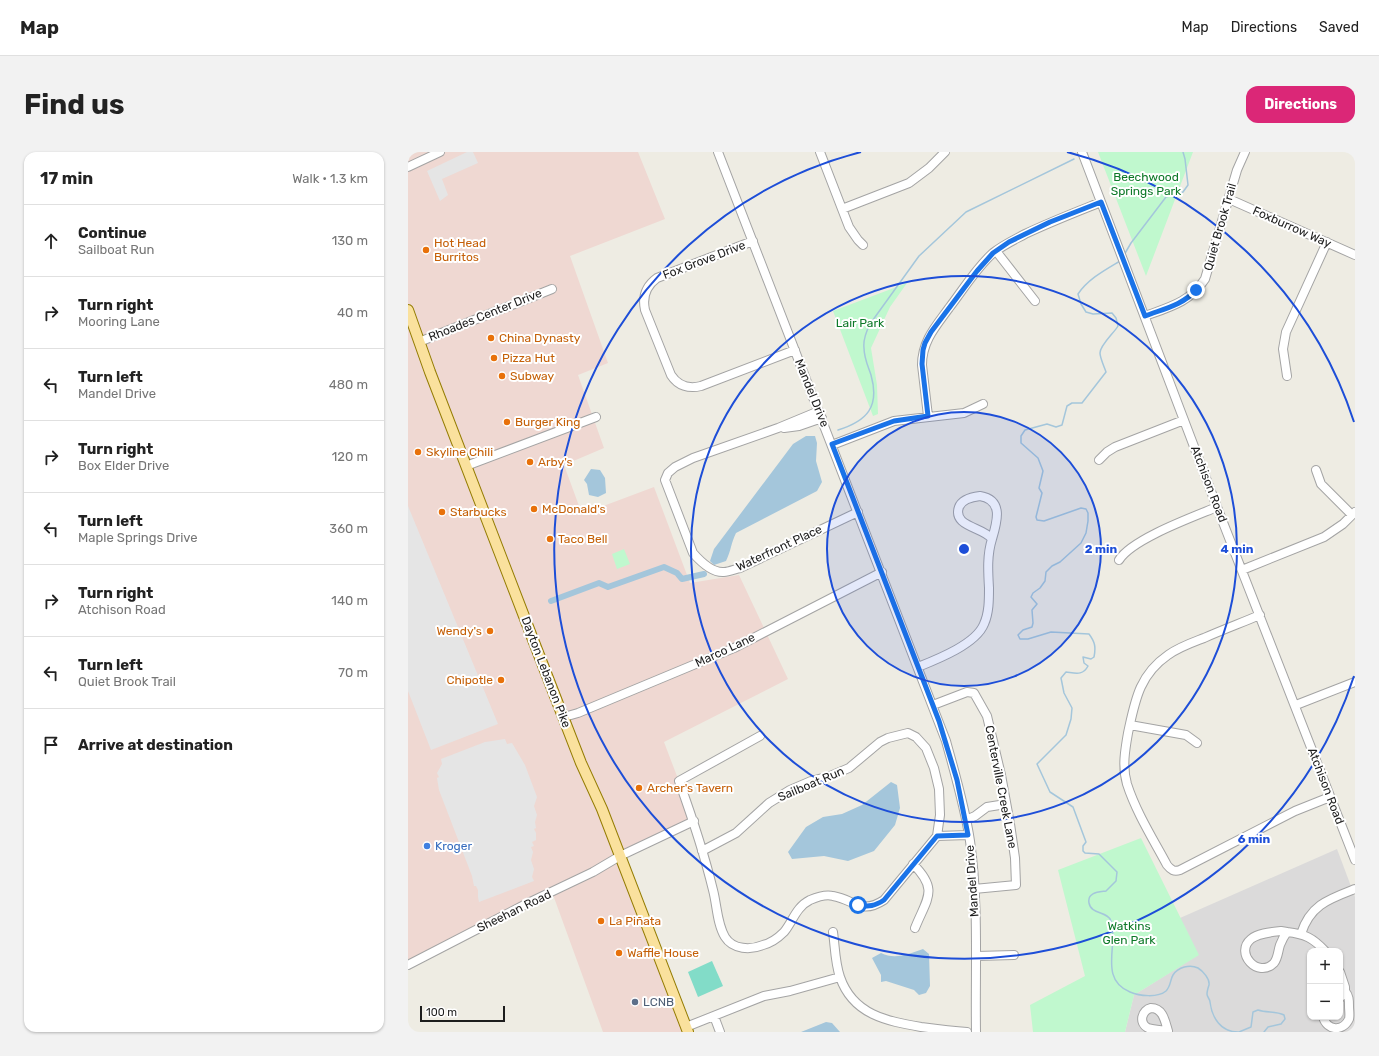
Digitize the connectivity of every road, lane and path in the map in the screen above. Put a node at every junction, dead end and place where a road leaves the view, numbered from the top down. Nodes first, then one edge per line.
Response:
1 (440, 152) edge
2 (718, 152) edge
3 (820, 152) edge
4 (945, 152) edge
5 (1082, 152) edge
6 (1245, 152) edge
7 (408, 167) edge
8 (1229, 199) junction
9 (1101, 202) junction
10 (842, 209) junction
11 (753, 241) junction
12 (1327, 242) junction
13 (863, 245) dead end
14 (996, 251) junction
15 (1355, 255) edge
16 (552, 289) dead end
17 (1035, 300) dead end
18 (408, 310) edge
19 (1145, 316) junction
20 (419, 342) junction
21 (795, 350) junction
22 (1287, 376) dead end
23 (982, 404) dead end
24 (820, 414) junction
25 (928, 416) junction
26 (596, 417) dead end
27 (1184, 420) junction
28 (832, 444) junction
29 (1099, 460) dead end
30 (466, 466) junction
31 (1316, 470) dead end
32 (1217, 507) junction
33 (858, 512) junction
34 (1354, 513) edge
35 (992, 539) junction
36 (1119, 560) dead end
37 (1242, 570) junction
38 (882, 572) junction
39 (1260, 615) junction
40 (918, 667) junction
41 (1355, 682) edge
42 (933, 705) junction
43 (1296, 706) junction
44 (564, 717) junction
45 (1130, 725) junction
46 (760, 736) dead end
47 (1197, 743) dead end
48 (1330, 797) junction
49 (1006, 804) junction
50 (966, 820) junction
51 (694, 821) junction
52 (968, 835) junction
53 (937, 836) junction
54 (702, 851) junction
55 (620, 856) junction
56 (1355, 860) edge
57 (913, 864) junction
58 (974, 889) junction
59 (1355, 889) edge
60 (915, 928) dead end
61 (833, 932) dead end
62 (1287, 932) junction
63 (1300, 934) junction
64 (1322, 948) edge
65 (1014, 955) dead end
66 (976, 956) junction
67 (408, 965) edge
68 (840, 977) junction
69 (1343, 981) edge
70 (1345, 991) junction
71 (1343, 994) edge
72 (714, 1016) junction
73 (1324, 1020) edge
74 (920, 1029) edge
75 (687, 1030) edge
76 (720, 1032) edge
77 (967, 1032) edge
78 (976, 1032) edge

1 - 7 street
2 - 11 street, Mandel Drive
3 - 10 street
4 - 10 street
5 - 9 street, Atchison Road
6 - 8 street, Quiet Brook Trail
8 - 12 street, Foxburrow Way
8 - 19 street, Quiet Brook Trail
9 - 14 street
9 - 19 street, Atchison Road
10 - 13 street
11 - 21 street, Mandel Drive
11 - 21 street, Fox Grove Drive
12 - 15 street, Foxburrow Way
12 - 22 street
14 - 17 street
14 - 25 street
16 - 20 street, Rhoades Center Drive
18 - 20 main road, Dayton Lebanon Pike
19 - 27 street, Atchison Road
20 - 30 main road, Dayton Lebanon Pike
21 - 24 street, Mandel Drive
23 - 25 street
24 - 28 street, Mandel Drive
24 - 33 street, Waterfront Place
25 - 28 street
26 - 30 street
27 - 29 street
27 - 32 street, Atchison Road
28 - 33 street, Mandel Drive
30 - 44 main road, Dayton Lebanon Pike
31 - 34 street
32 - 36 street
32 - 37 street, Atchison Road
33 - 38 street, Mandel Drive
34 - 37 street
35 - 35 street
35 - 40 street
37 - 39 street, Atchison Road
38 - 40 street, Mandel Drive
38 - 44 street, Marco Lane
39 - 43 street, Atchison Road
39 - 45 street
40 - 42 street, Mandel Drive
41 - 43 street
42 - 49 street, Centerville Creek Lane
42 - 50 street, Mandel Drive
43 - 48 street, Atchison Road
44 - 55 main road, Dayton Lebanon Pike
45 - 47 street
45 - 48 street
46 - 51 street
48 - 56 street, Atchison Road
49 - 50 street
49 - 58 street, Centerville Creek Lane
50 - 52 street, Mandel Drive
51 - 54 street
51 - 55 street, Sheehan Road
52 - 53 street
52 - 58 street, Mandel Drive
53 - 54 street, Sailboat Run
53 - 57 street
54 - 57 street
55 - 67 street, Sheehan Road
55 - 75 main road, Dayton Lebanon Pike
57 - 60 street
58 - 66 street, Mandel Drive
59 - 63 street
61 - 68 street
62 - 62 street
62 - 63 street
63 - 64 street
65 - 66 street
66 - 78 street, Mandel Drive
68 - 72 street
68 - 74 street
69 - 70 street
70 - 71 street
70 - 73 street
72 - 75 street
72 - 76 street
74 - 77 street

